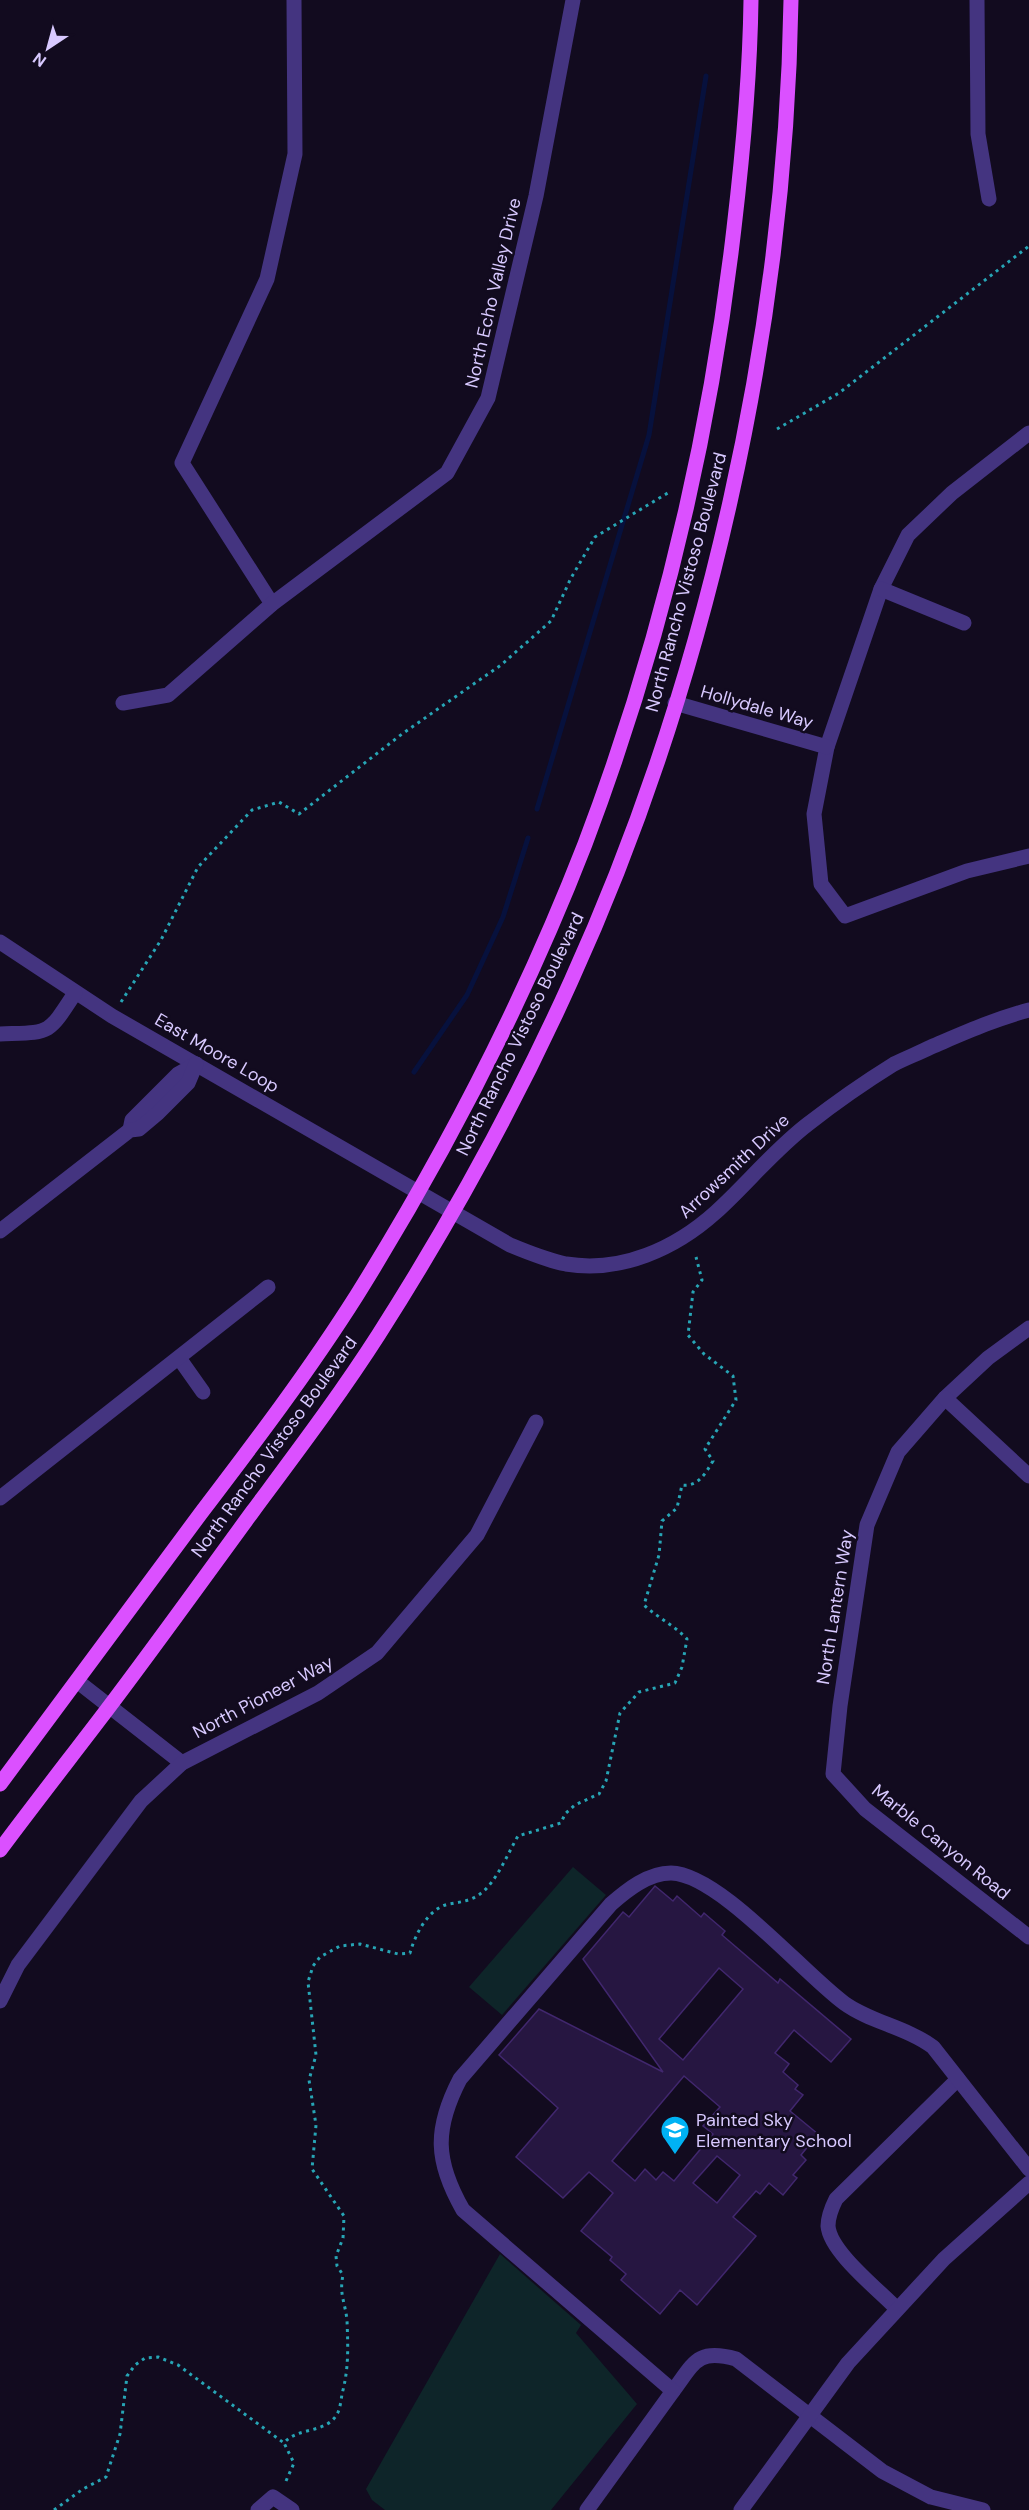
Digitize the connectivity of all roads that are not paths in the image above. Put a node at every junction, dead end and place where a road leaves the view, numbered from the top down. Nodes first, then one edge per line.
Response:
1 (294, 0) edge
2 (573, 0) edge
3 (752, 0) edge
4 (791, 0) edge
5 (977, 0) edge
6 (989, 199) dead end
7 (1029, 433) edge
8 (881, 589) junction
9 (272, 604) junction
10 (964, 623) dead end
11 (123, 703) dead end
12 (675, 703) junction
13 (827, 747) junction
14 (1029, 855) edge
15 (0, 942) edge
16 (75, 993) junction
17 (1029, 1010) edge
18 (0, 1034) edge
19 (196, 1064) junction
20 (418, 1191) junction
21 (454, 1212) junction
22 (0, 1231) edge
23 (268, 1287) dead end
24 (1029, 1328) edge
25 (179, 1358) junction
26 (203, 1392) dead end
27 (945, 1398) junction
28 (536, 1422) dead end
29 (1029, 1476) edge
30 (0, 1498) edge
31 (77, 1681) junction
32 (110, 1706) junction
33 (182, 1763) junction
34 (833, 1774) joint
35 (0, 1784) edge
36 (0, 1851) edge
37 (1029, 1937) edge
38 (0, 2001) edge
39 (958, 2079) junction
40 (1029, 2169) edge
41 (1029, 2183) edge
42 (897, 2309) junction
43 (673, 2391) junction
44 (810, 2415) junction
45 (927, 2504) edge
46 (258, 2510) edge
47 (292, 2510) edge
48 (587, 2510) edge
49 (741, 2510) edge
50 (983, 2510) edge

1 - 9 street
2 - 9 street, North Echo Valley Drive
3 - 20 main road, North Rancho Vistoso Boulevard
4 - 12 main road, North Rancho Vistoso Boulevard
5 - 6 street
7 - 8 street
8 - 10 street
8 - 13 street
9 - 11 street, North Echo Valley Drive
12 - 13 street, Hollydale Way
12 - 21 main road, North Rancho Vistoso Boulevard
13 - 14 street
15 - 16 street, East Moore Loop
16 - 18 street
16 - 19 street, East Moore Loop
17 - 21 street, Arrowsmith Drive
19 - 20 street, East Moore Loop
19 - 22 street
20 - 21 street, Arrowsmith Drive
20 - 31 main road, North Rancho Vistoso Boulevard
21 - 32 main road, North Rancho Vistoso Boulevard
23 - 25 street
24 - 27 street, North Lantern Way
25 - 26 street
25 - 30 street
27 - 29 street
27 - 34 street, North Lantern Way
28 - 33 street, North Pioneer Way
31 - 32 street
31 - 35 main road, North Rancho Vistoso Boulevard
32 - 33 street
32 - 36 main road, North Rancho Vistoso Boulevard
33 - 38 street, North Pioneer Way
34 - 37 street, Marble Canyon Road
39 - 40 street
39 - 42 street
39 - 43 street
41 - 42 street
42 - 44 street
43 - 44 street
43 - 48 street
44 - 45 street
44 - 49 street
45 - 50 street
46 - 47 street

